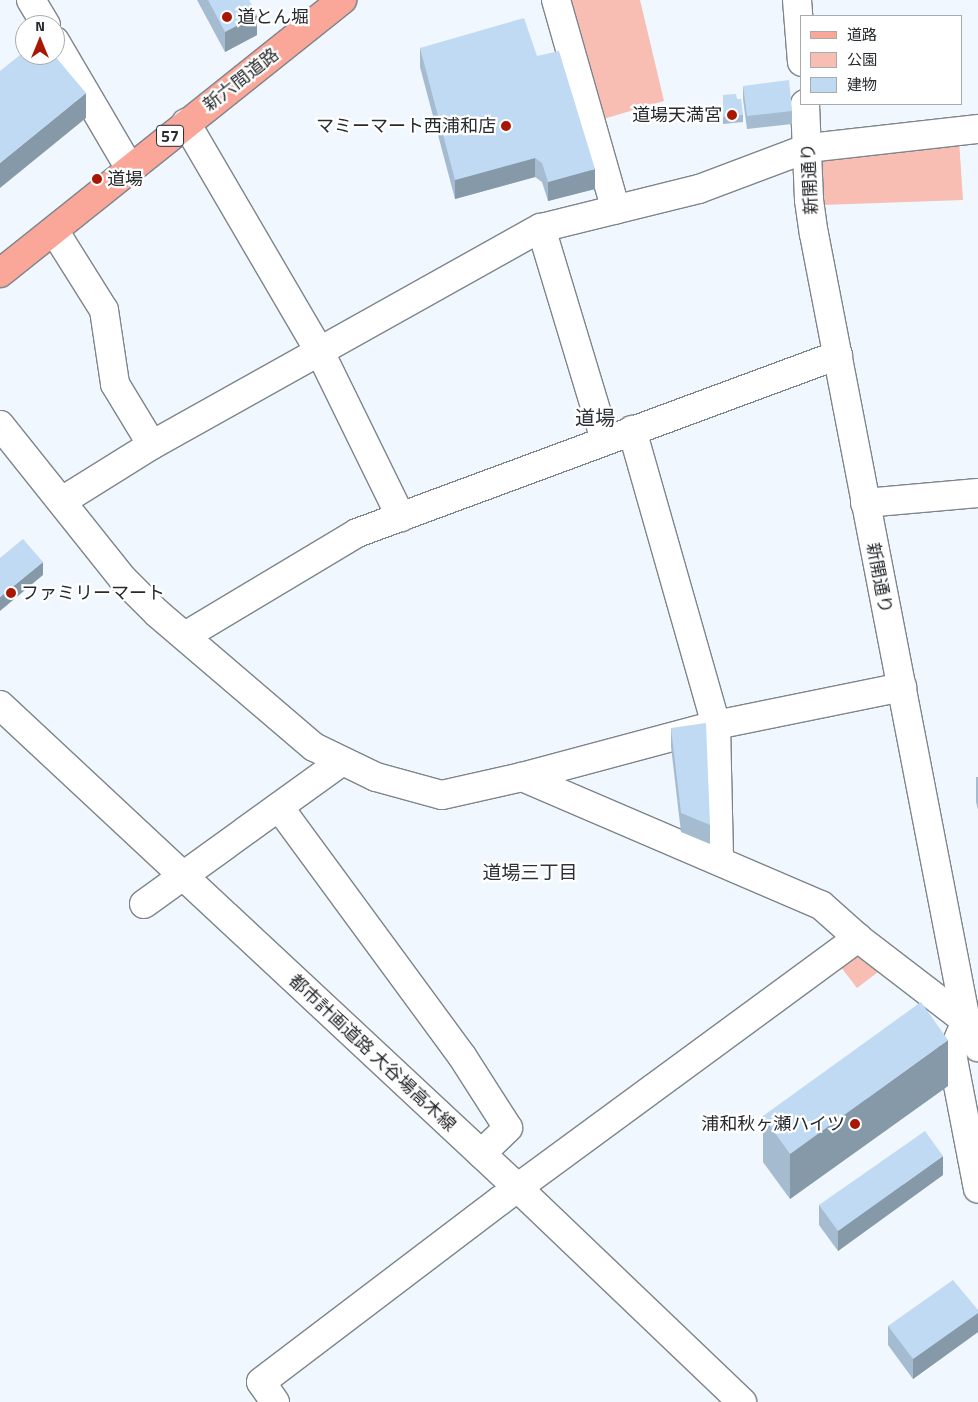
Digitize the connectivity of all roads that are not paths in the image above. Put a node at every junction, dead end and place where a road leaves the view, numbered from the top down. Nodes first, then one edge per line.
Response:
1 (31, 0) edge
2 (342, 0) edge
3 (556, 0) edge
4 (797, 0) edge
5 (40, 15) edge
6 (800, 37) edge
7 (65, 58) edge
8 (805, 105) edge
9 (186, 123) junction
10 (978, 129) edge
11 (808, 148) junction
12 (130, 170) junction
13 (616, 210) junction
14 (541, 228) junction
15 (55, 232) junction
16 (0, 274) edge
17 (320, 352) junction
18 (838, 355) junction
19 (0, 425) edge
20 (632, 430) junction
21 (605, 440) junction
22 (152, 445) junction
23 (978, 493) edge
24 (62, 501) junction
25 (864, 503) junction
26 (401, 517) junction
27 (185, 636) junction
28 (902, 687) junction
29 (0, 705) edge
30 (716, 725) junction
31 (341, 762) junction
32 (522, 777) junction
33 (279, 807) junction
34 (719, 859) junction
35 (182, 877) junction
36 (144, 904) dead end
37 (858, 938) junction
38 (966, 1021) junction
39 (978, 1047) edge
40 (481, 1154) junction
41 (518, 1188) junction
42 (978, 1189) edge
43 (276, 1402) edge
44 (742, 1402) edge

1 - 5 street
2 - 9 main road, 新六間道路 / 57
3 - 13 street
4 - 6 street
7 - 12 street
8 - 11 street, 新開通り
9 - 12 main road, 新六間道路 / 57
9 - 17 street
10 - 11 street
11 - 13 street
11 - 18 street, 新開通り
12 - 15 main road, 新六間道路 / 57
13 - 14 street
14 - 17 street
14 - 21 street
15 - 16 main road, 新六間道路 / 57
15 - 22 street
17 - 22 street
17 - 26 street
18 - 20 street
18 - 25 street, 新開通り
19 - 24 street
20 - 21 street
20 - 30 street
21 - 26 street
22 - 24 street
23 - 25 street
24 - 27 street
25 - 28 street, 新開通り
26 - 27 street
27 - 31 street
28 - 30 street
28 - 38 street, 新開通り
29 - 35 street, 都市計画道路 大谷場高木線
30 - 32 street
30 - 34 street
31 - 32 street
31 - 33 street
32 - 34 street
33 - 35 street
33 - 40 street
34 - 37 street
35 - 36 street
35 - 40 street, 都市計画道路 大谷場高木線
37 - 38 street
37 - 41 street
38 - 39 street, 新開通り
38 - 42 street
40 - 41 street, 都市計画道路 大谷場高木線
41 - 43 street
41 - 44 street, 都市計画道路 大谷場高木線

